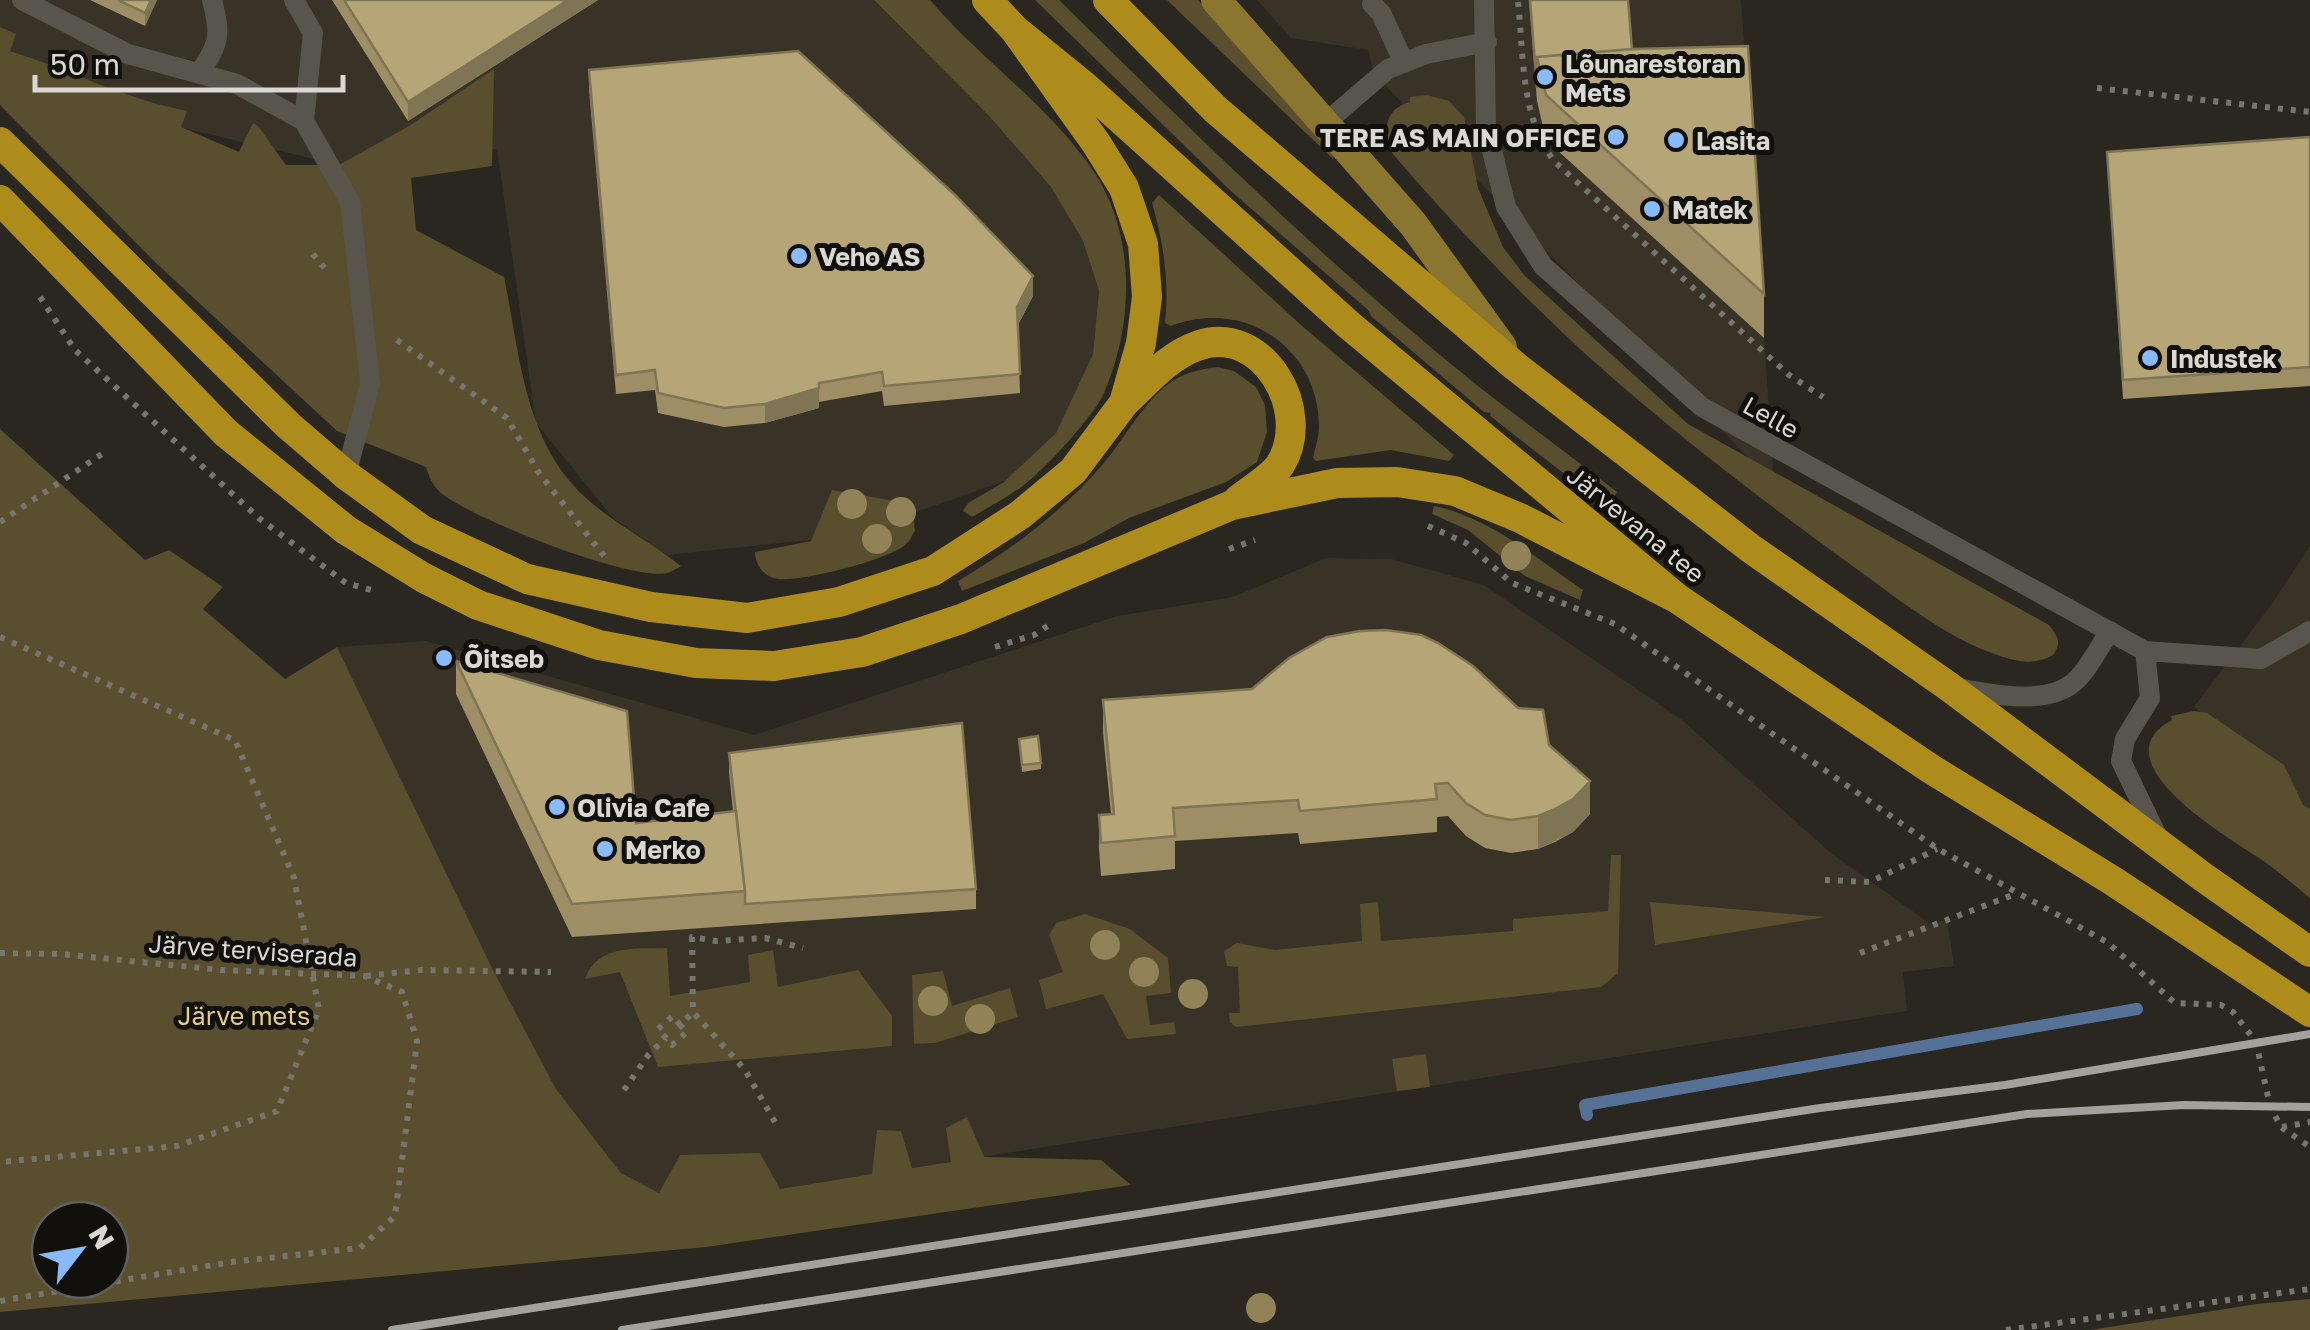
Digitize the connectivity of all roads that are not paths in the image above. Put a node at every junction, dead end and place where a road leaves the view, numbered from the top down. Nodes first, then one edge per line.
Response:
1 (22, 0) edge
2 (212, 0) edge
3 (294, 0) edge
4 (986, 0) edge
5 (1108, 0) edge
6 (1216, 0) edge
7 (1484, 0) edge
8 (1372, 4) dead end
9 (1015, 30) junction
10 (1487, 42) junction
11 (1404, 63) junction
12 (199, 73) junction
13 (304, 121) junction
14 (1324, 124) junction
15 (0, 142) edge
16 (0, 200) edge
17 (1516, 366) junction
18 (1124, 404) junction
19 (346, 474) junction
20 (1232, 505) junction
21 (1678, 600) junction
22 (2110, 631) junction
23 (2310, 631) edge
24 (2145, 651) junction
25 (1948, 686) junction
26 (2162, 846) junction
27 (2310, 952) edge
28 (2310, 1012) edge

1 - 12 lane
2 - 12 lane
3 - 13 lane
4 - 9 highway, Järvevana tee
5 - 17 highway, Järvevana tee
6 - 14 main road
7 - 10 lane, Lelle
8 - 11 lane
9 - 18 highway
9 - 21 highway, Järvevana tee
10 - 11 lane
10 - 22 lane, Lelle
11 - 14 lane
12 - 13 lane
13 - 19 lane
14 - 17 main road
15 - 19 highway
16 - 20 highway
17 - 25 highway, Järvevana tee
18 - 19 highway
18 - 20 highway
20 - 21 highway
21 - 28 highway, Järvevana tee
22 - 24 lane, Lelle
22 - 25 lane
23 - 24 lane, Lelle
24 - 26 lane
25 - 26 highway, Järvevana tee
26 - 27 highway, Järvevana tee

